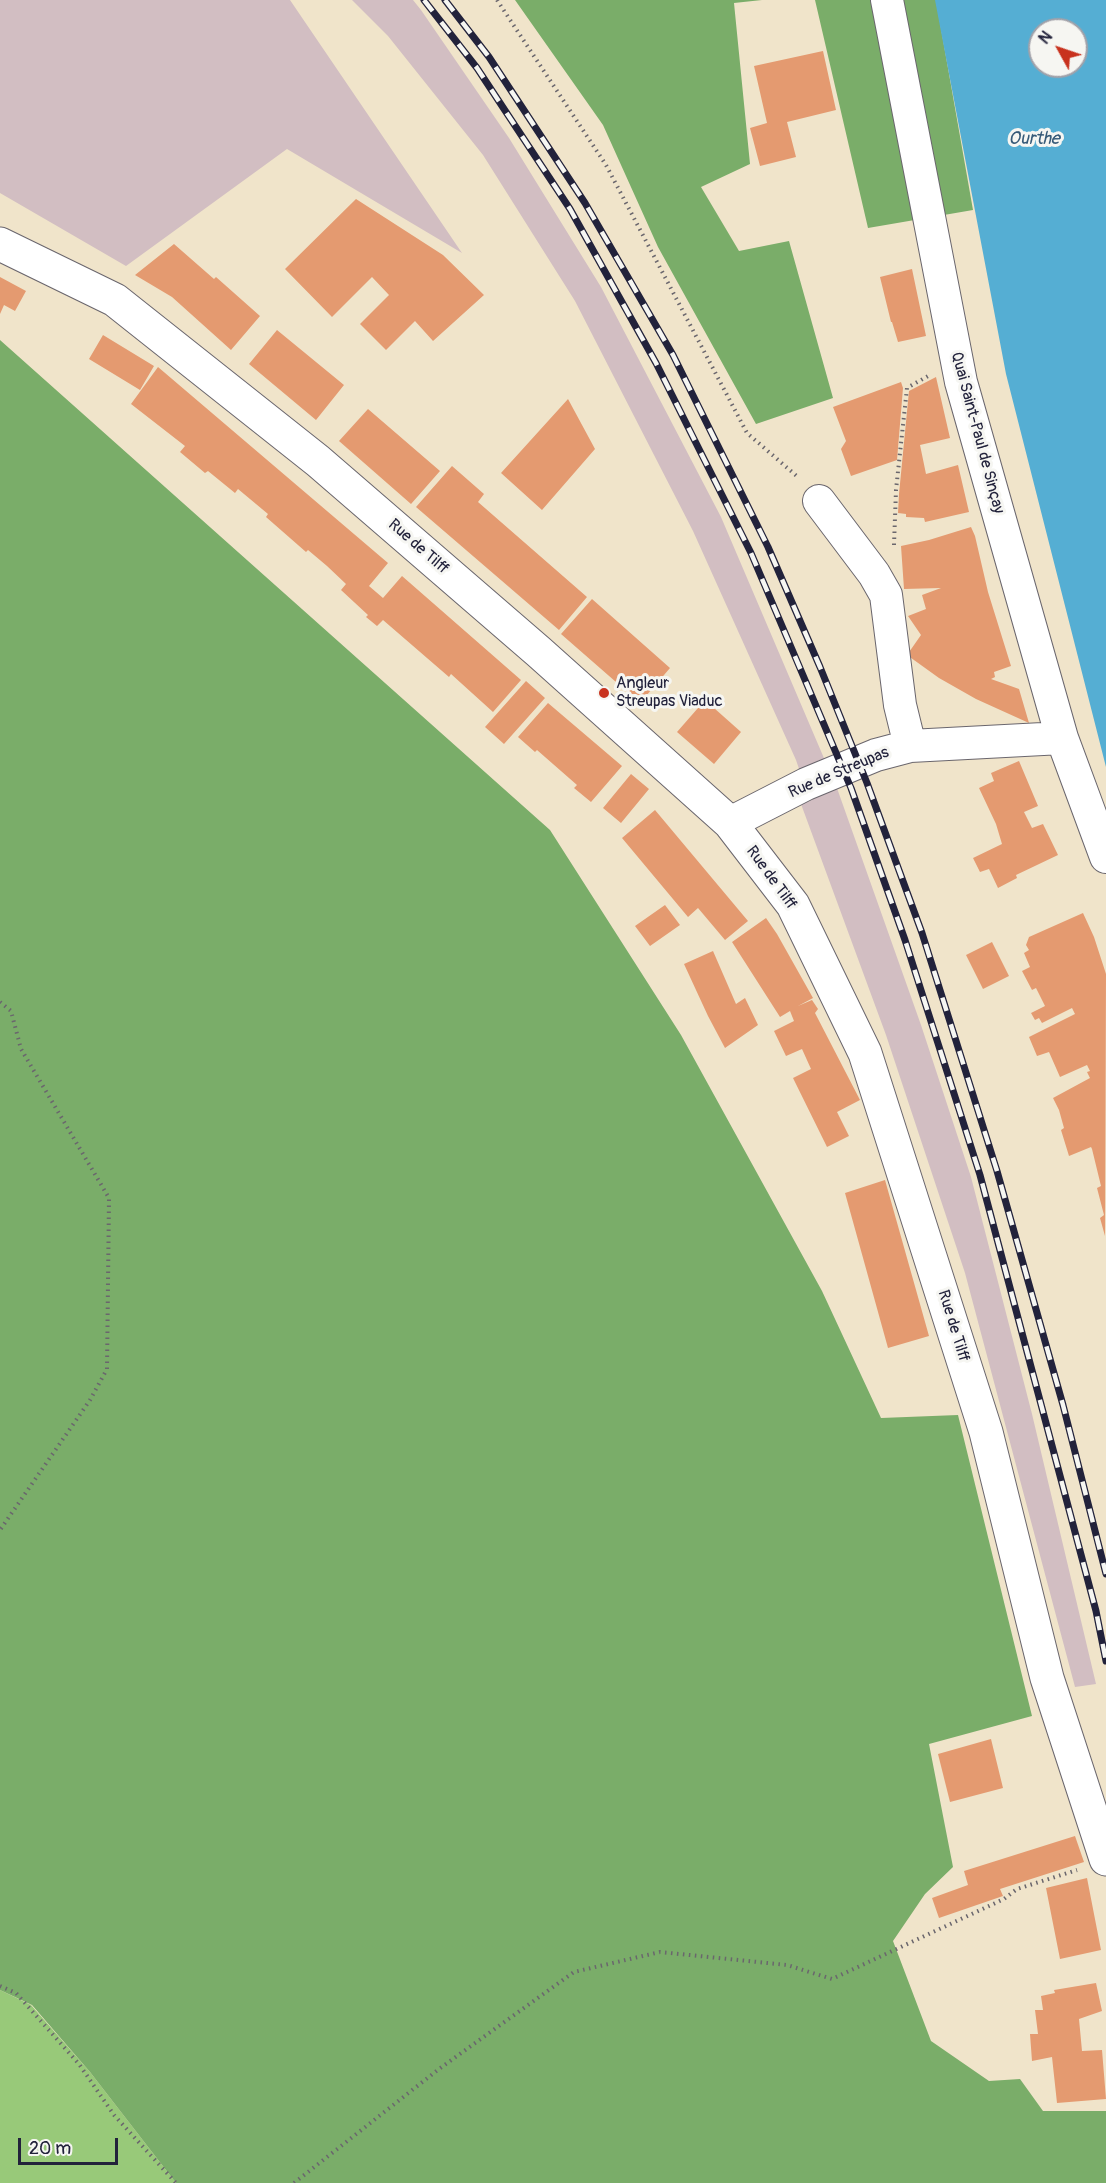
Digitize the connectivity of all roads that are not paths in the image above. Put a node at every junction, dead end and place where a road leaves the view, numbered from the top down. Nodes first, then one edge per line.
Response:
1 (886, 0) edge
2 (0, 244) edge
3 (819, 501) road end
4 (1062, 738) junction
5 (910, 746) junction
6 (730, 823) junction
7 (1106, 857) edge
8 (1095, 1863) edge

1 - 4 street, Quai Saint-Paul de Sinçay
2 - 6 main road, Rue de Tilff
3 - 5 street
4 - 5 street, Rue de Streupas
4 - 7 street, Quai Saint-Paul de Sinçay
5 - 6 street, Rue de Streupas
6 - 8 main road, Rue de Tilff

